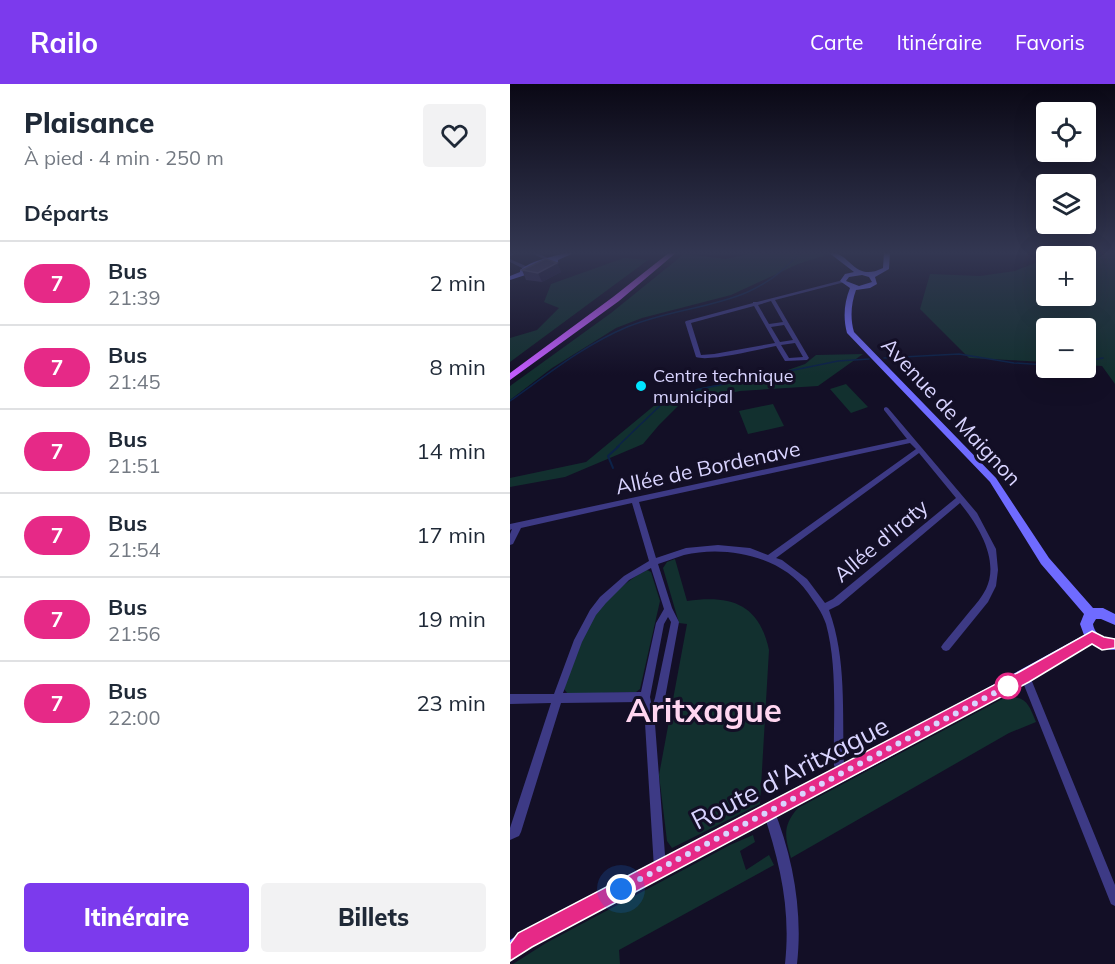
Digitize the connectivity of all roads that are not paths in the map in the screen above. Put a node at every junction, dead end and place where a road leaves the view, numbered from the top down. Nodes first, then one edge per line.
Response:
1 (614, 293) edge
2 (623, 293) edge
3 (793, 293) edge
4 (851, 293) edge
5 (772, 299) junction
6 (755, 303) junction
7 (785, 323) junction
8 (768, 326) junction
9 (795, 341) junction
10 (778, 344) junction
11 (510, 369) edge
12 (510, 377) edge
13 (886, 409) dead end
14 (912, 440) junction
15 (920, 449) junction
16 (960, 499) junction
17 (635, 501) junction
18 (514, 526) edge
19 (510, 542) edge
20 (771, 557) junction
21 (654, 562) junction
22 (824, 608) junction
23 (668, 609) junction
24 (1091, 614) junction
25 (1115, 620) edge
26 (1092, 637) junction
27 (1115, 644) edge
28 (946, 647) dead end
29 (1024, 677) junction
30 (645, 697) junction
31 (557, 698) junction
32 (510, 699) edge
33 (650, 723) junction
34 (842, 774) junction
35 (770, 812) junction
36 (510, 834) edge
37 (660, 868) junction
38 (1115, 900) edge
39 (510, 951) edge
40 (791, 964) edge

1 - 11 main road
2 - 12 main road
3 - 5 street
4 - 24 street, Avenue de Maignon
5 - 6 street
5 - 7 street
6 - 8 street
6 - 10 street
7 - 8 street
7 - 9 street
8 - 10 street
9 - 10 street
9 - 10 street
13 - 14 street
14 - 15 street
14 - 17 street, Allée de Bordenave
15 - 16 street
15 - 20 street
16 - 22 street, Allée d'Iraty
16 - 28 street
17 - 18 street, Allée de Bordenave
17 - 21 street
18 - 19 street
20 - 21 street
20 - 22 street
21 - 23 street
21 - 31 street
22 - 34 street
23 - 30 street
23 - 33 street
24 - 25 street
24 - 26 street
26 - 27 street
26 - 29 street, Route d'Aritxague
29 - 34 street, Route d'Aritxague
29 - 38 street
30 - 31 street
30 - 33 street
31 - 32 street
31 - 36 street
33 - 37 street
34 - 35 street, Route d'Aritxague
35 - 37 street, Route d'Aritxague
35 - 40 street
37 - 39 street, Route d'Aritxague

